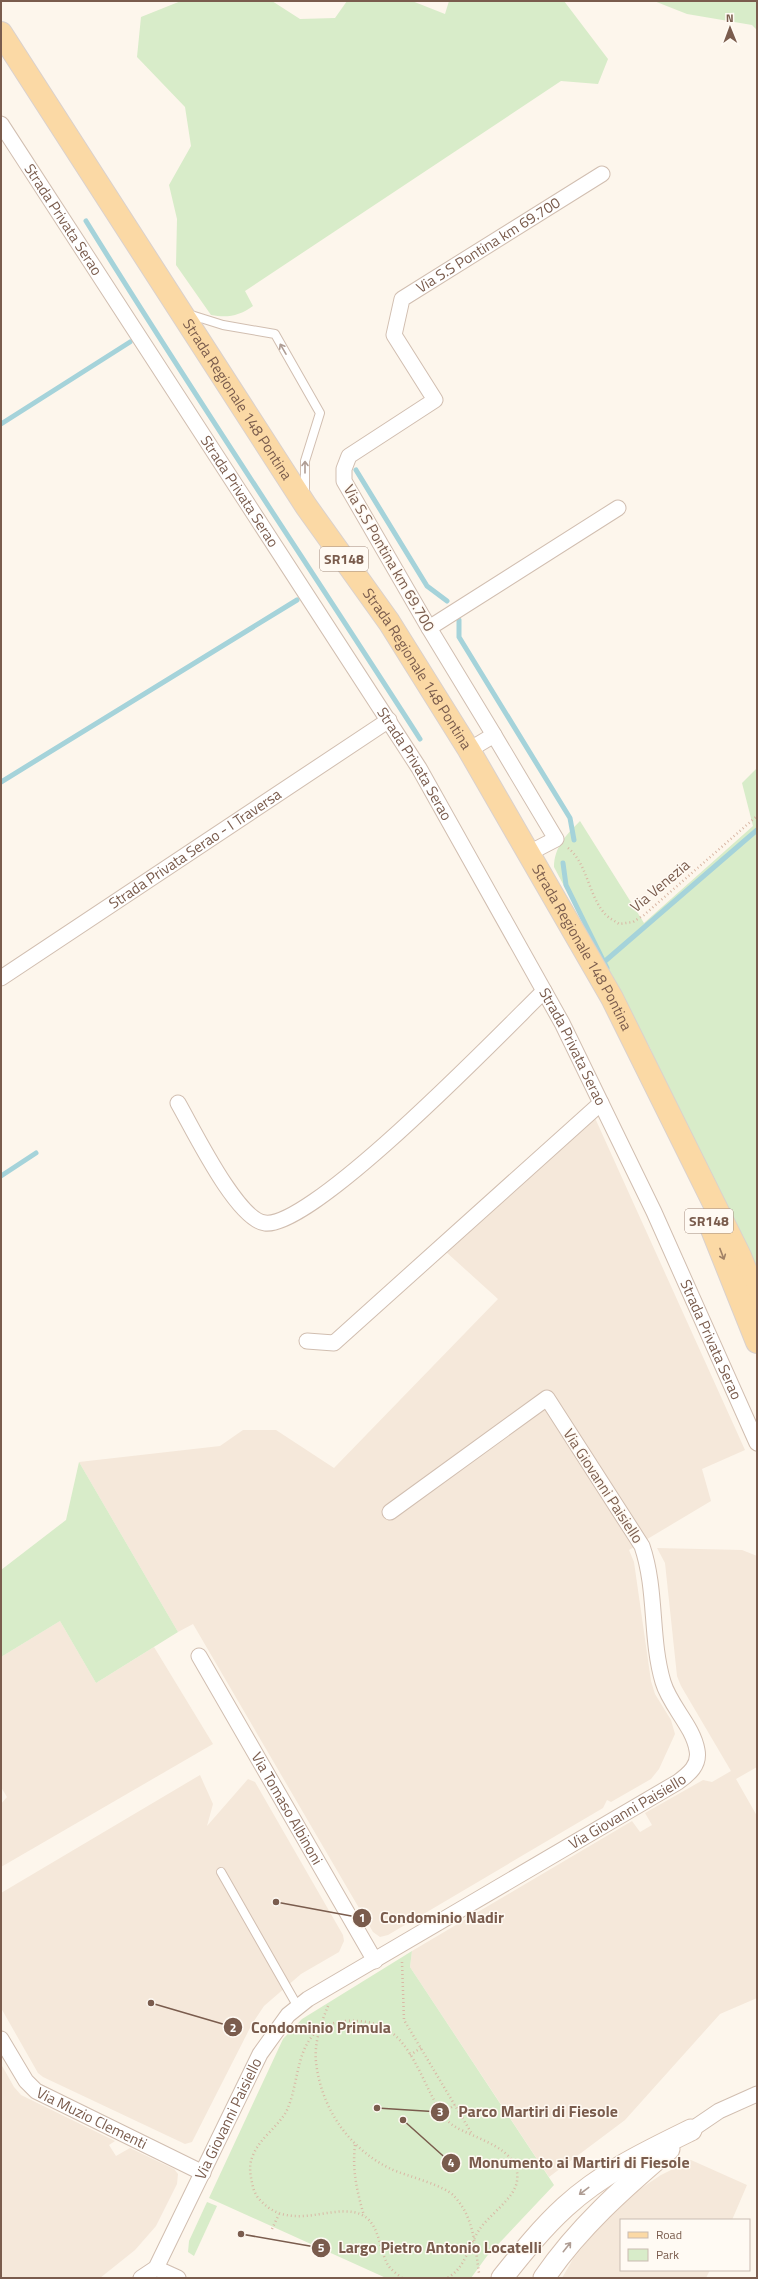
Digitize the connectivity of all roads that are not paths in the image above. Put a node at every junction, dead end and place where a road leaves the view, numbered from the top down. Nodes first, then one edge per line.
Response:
1 (1, 33) edge
2 (1, 124) edge
3 (602, 174) dead end
4 (183, 313) junction
5 (306, 506) junction
6 (618, 508) dead end
7 (429, 628) junction
8 (389, 720) junction
9 (494, 735) junction
10 (469, 750) junction
11 (529, 853) junction
12 (1, 978) edge
13 (544, 991) junction
14 (662, 1101) junction
15 (178, 1103) dead end
16 (601, 1103) junction
17 (757, 1298) edge
18 (307, 1341) dead end
19 (757, 1342) edge
20 (757, 1443) edge
21 (390, 1512) dead end
22 (200, 1656) dead end
23 (221, 1872) dead end
24 (375, 1961) junction
25 (298, 2007) junction
26 (1, 2039) edge
27 (757, 2094) edge
28 (691, 2130) junction
29 (203, 2173) junction
30 (156, 2268) junction
31 (142, 2278) edge
32 (178, 2278) edge
33 (502, 2278) edge
34 (544, 2278) edge

1 - 4 main road, Strada Regionale 148 Pontina / SR148
2 - 8 street, Strada Privata Serao
3 - 7 street, Via S.S Pontina km 69.700
4 - 5 main road, Strada Regionale 148 Pontina / SR148
5 -> 4 lane
5 - 10 main road, Strada Regionale 148 Pontina / SR148
6 - 7 street
7 - 9 street, Via S.S Pontina km 69.700
8 - 12 street, Strada Privata Serao - I Traversa
8 - 13 street, Strada Privata Serao
9 - 10 street
9 - 11 street, Via S.S Pontina km 69.700
10 - 11 main road, Strada Regionale 148 Pontina / SR148
11 - 14 main road, Strada Regionale 148 Pontina / SR148
13 - 15 street
13 - 16 street, Strada Privata Serao
14 - 17 main road, Strada Regionale 148 Pontina / SR148
14 -> 19 main road, Strada Regionale 148 Pontina / SR148
16 - 18 street
16 - 20 street, Strada Privata Serao
21 - 24 street, Via Giovanni Paisiello
22 - 24 street, Via Tomaso Albinoni
23 - 25 lane
24 - 25 street, Via Giovanni Paisiello
25 - 29 street, Via Giovanni Paisiello
26 - 29 street, Via Muzio Clementi
27 - 28 street
28 -> 33 street
34 -> 28 street
29 - 30 street, Via Giovanni Paisiello
30 - 31 street
30 - 32 street

